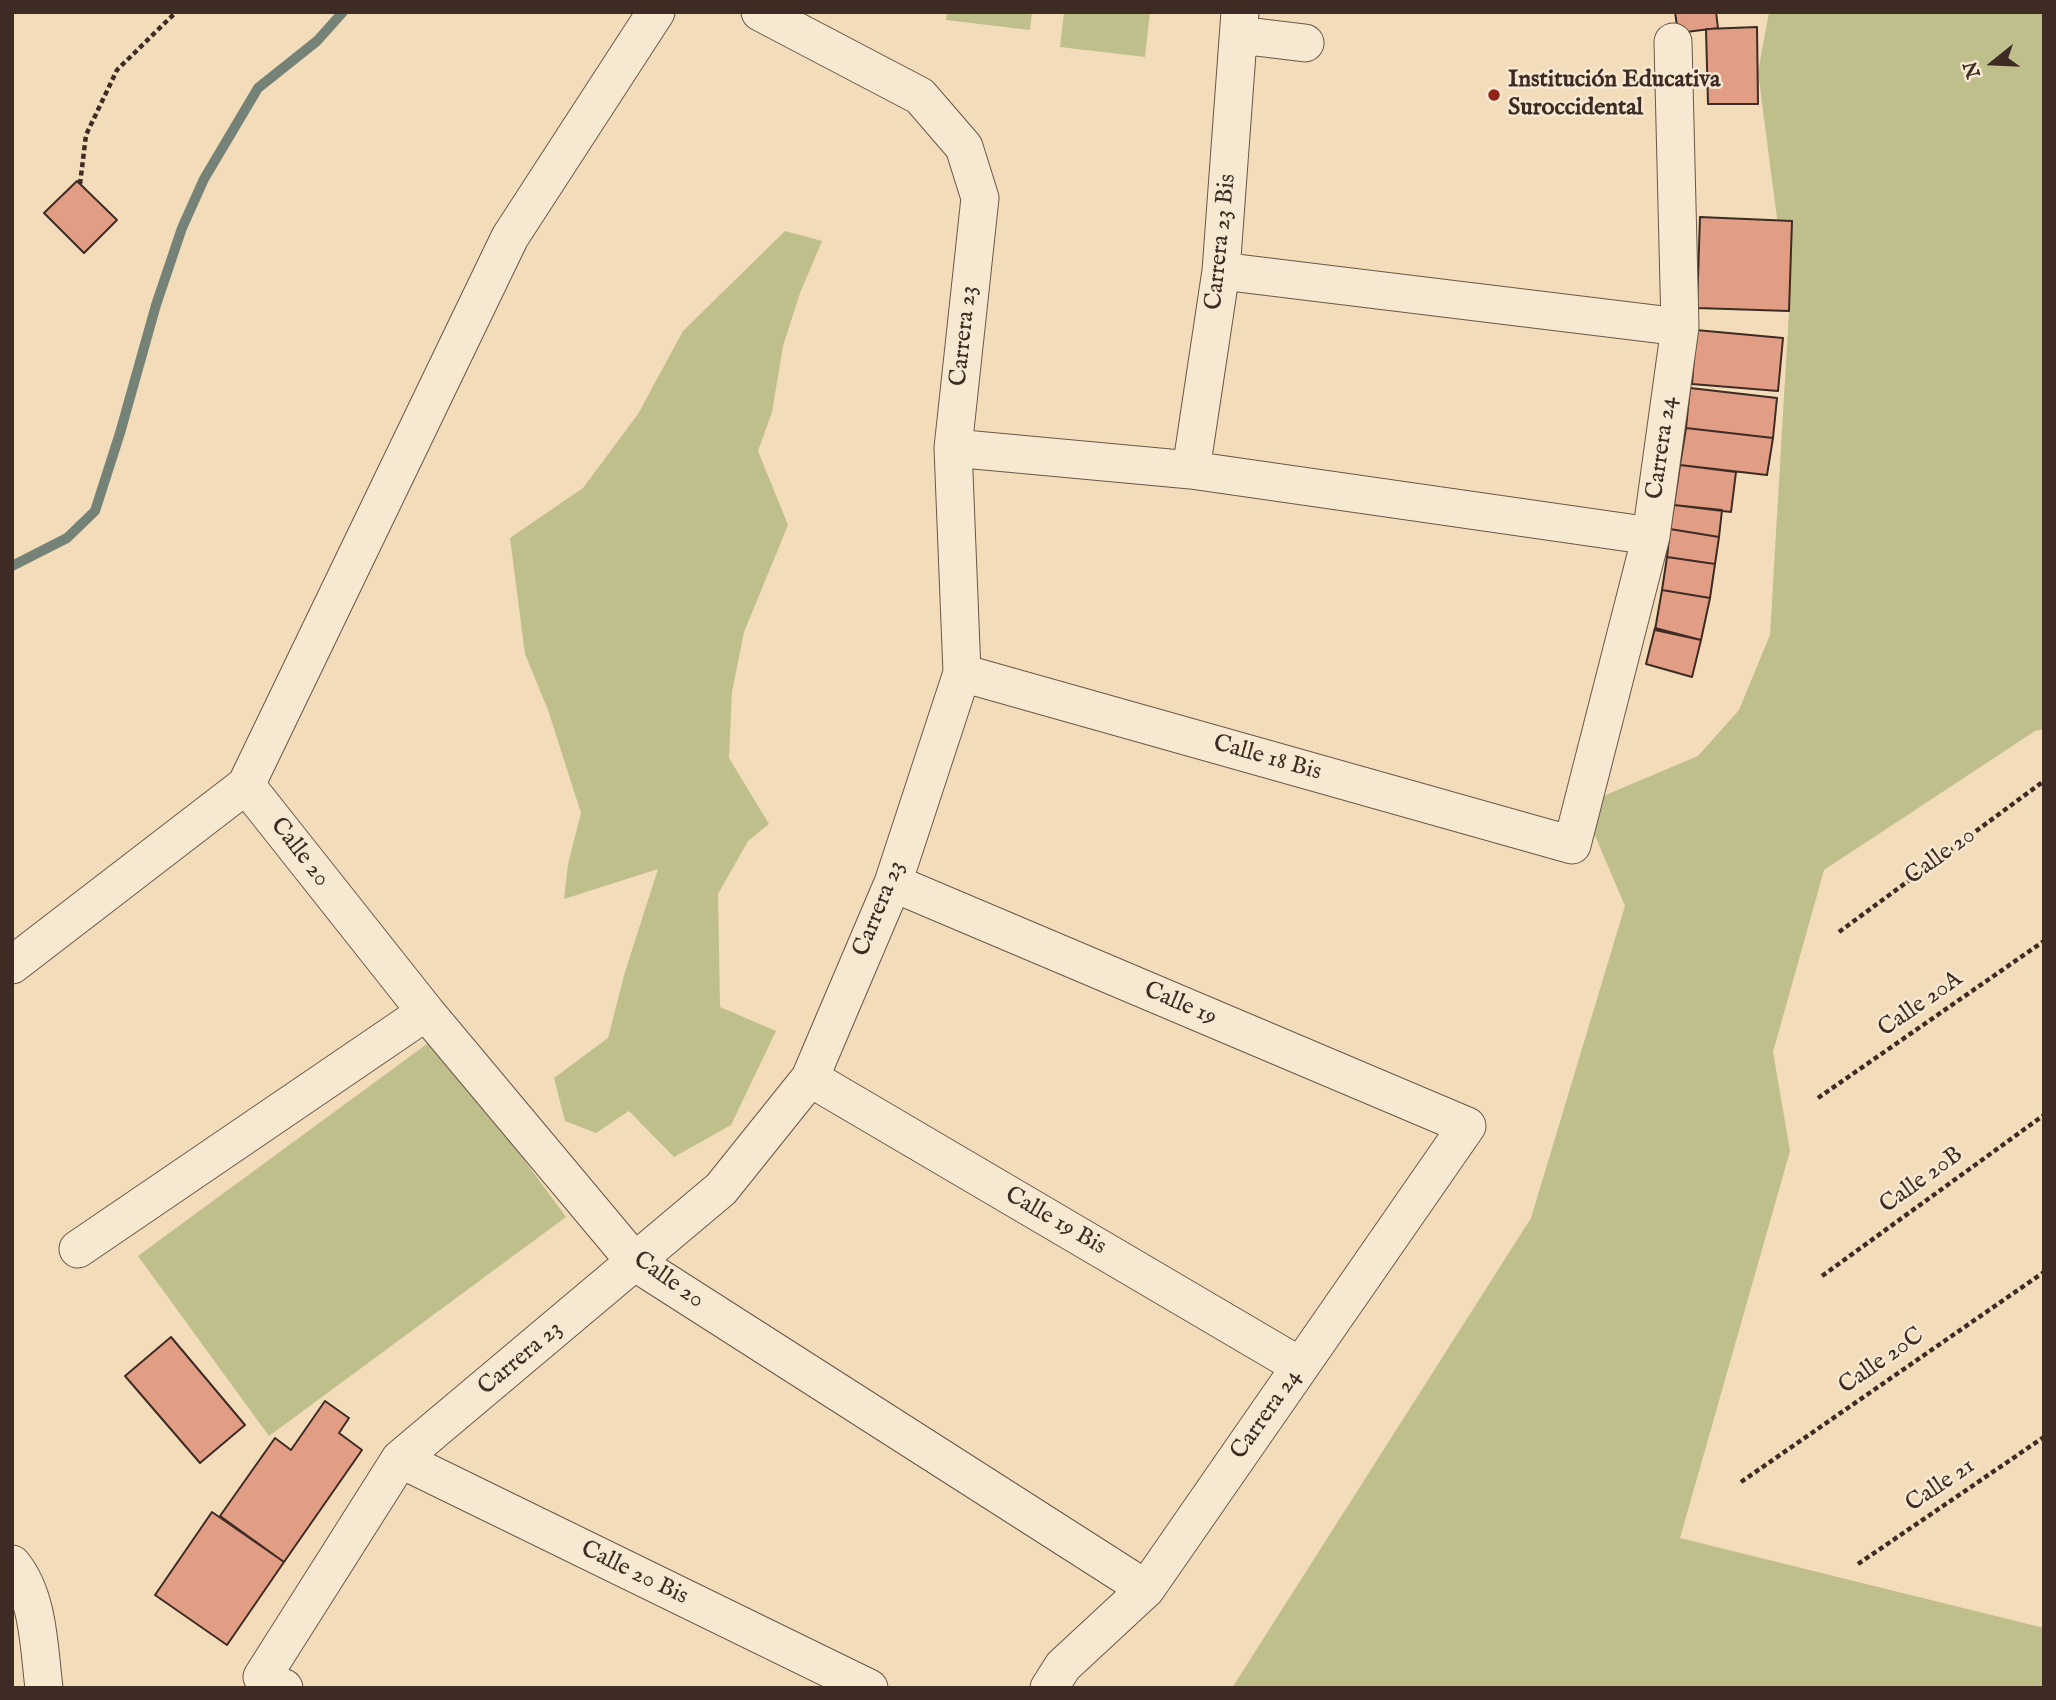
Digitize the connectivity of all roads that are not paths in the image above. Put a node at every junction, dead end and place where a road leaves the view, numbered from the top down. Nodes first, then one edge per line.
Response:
1 (656, 12) edge
2 (760, 12) edge
3 (1239, 24) edge
4 (1673, 42) dead end
5 (1305, 43) dead end
6 (1222, 271) junction
7 (1680, 327) junction
8 (953, 448) junction
9 (1191, 470) junction
10 (1651, 536) junction
11 (962, 673) junction
12 (246, 785) junction
13 (1572, 845) joint
14 (893, 883) junction
15 (12, 965) edge
16 (426, 1013) junction
17 (810, 1078) junction
18 (1467, 1126) joint
19 (78, 1249) dead end
20 (636, 1263) junction
21 (1300, 1366) junction
22 (400, 1459) junction
23 (12, 1564) edge
24 (1146, 1589) junction
25 (44, 1688) edge
26 (284, 1688) edge
27 (869, 1688) edge
28 (1049, 1688) edge

1 - 12 street
2 - 8 street, Carrera 23
3 - 5 street
3 - 6 street, Carrera 23 Bis
4 - 7 street, Carrera 24
6 - 7 street
6 - 9 street, Carrera 23 Bis
7 - 10 street, Carrera 24
8 - 9 street
8 - 11 street, Carrera 23
9 - 10 street
10 - 13 street, Carrera 24
11 - 13 street, Calle 18 Bis
11 - 14 street, Carrera 23
12 - 15 street
12 - 16 street, Calle 20
14 - 17 street, Carrera 23
14 - 18 street, Calle 19
16 - 19 street
16 - 20 street, Calle 20
17 - 20 street, Carrera 23
17 - 21 street, Calle 19 Bis
18 - 21 street, Carrera 24
20 - 22 street, Carrera 23
20 - 24 street, Calle 20
21 - 24 street, Carrera 24
22 - 26 street, Carrera 23
22 - 27 street, Calle 20 Bis
23 - 25 street
24 - 28 street, Carrera 24

